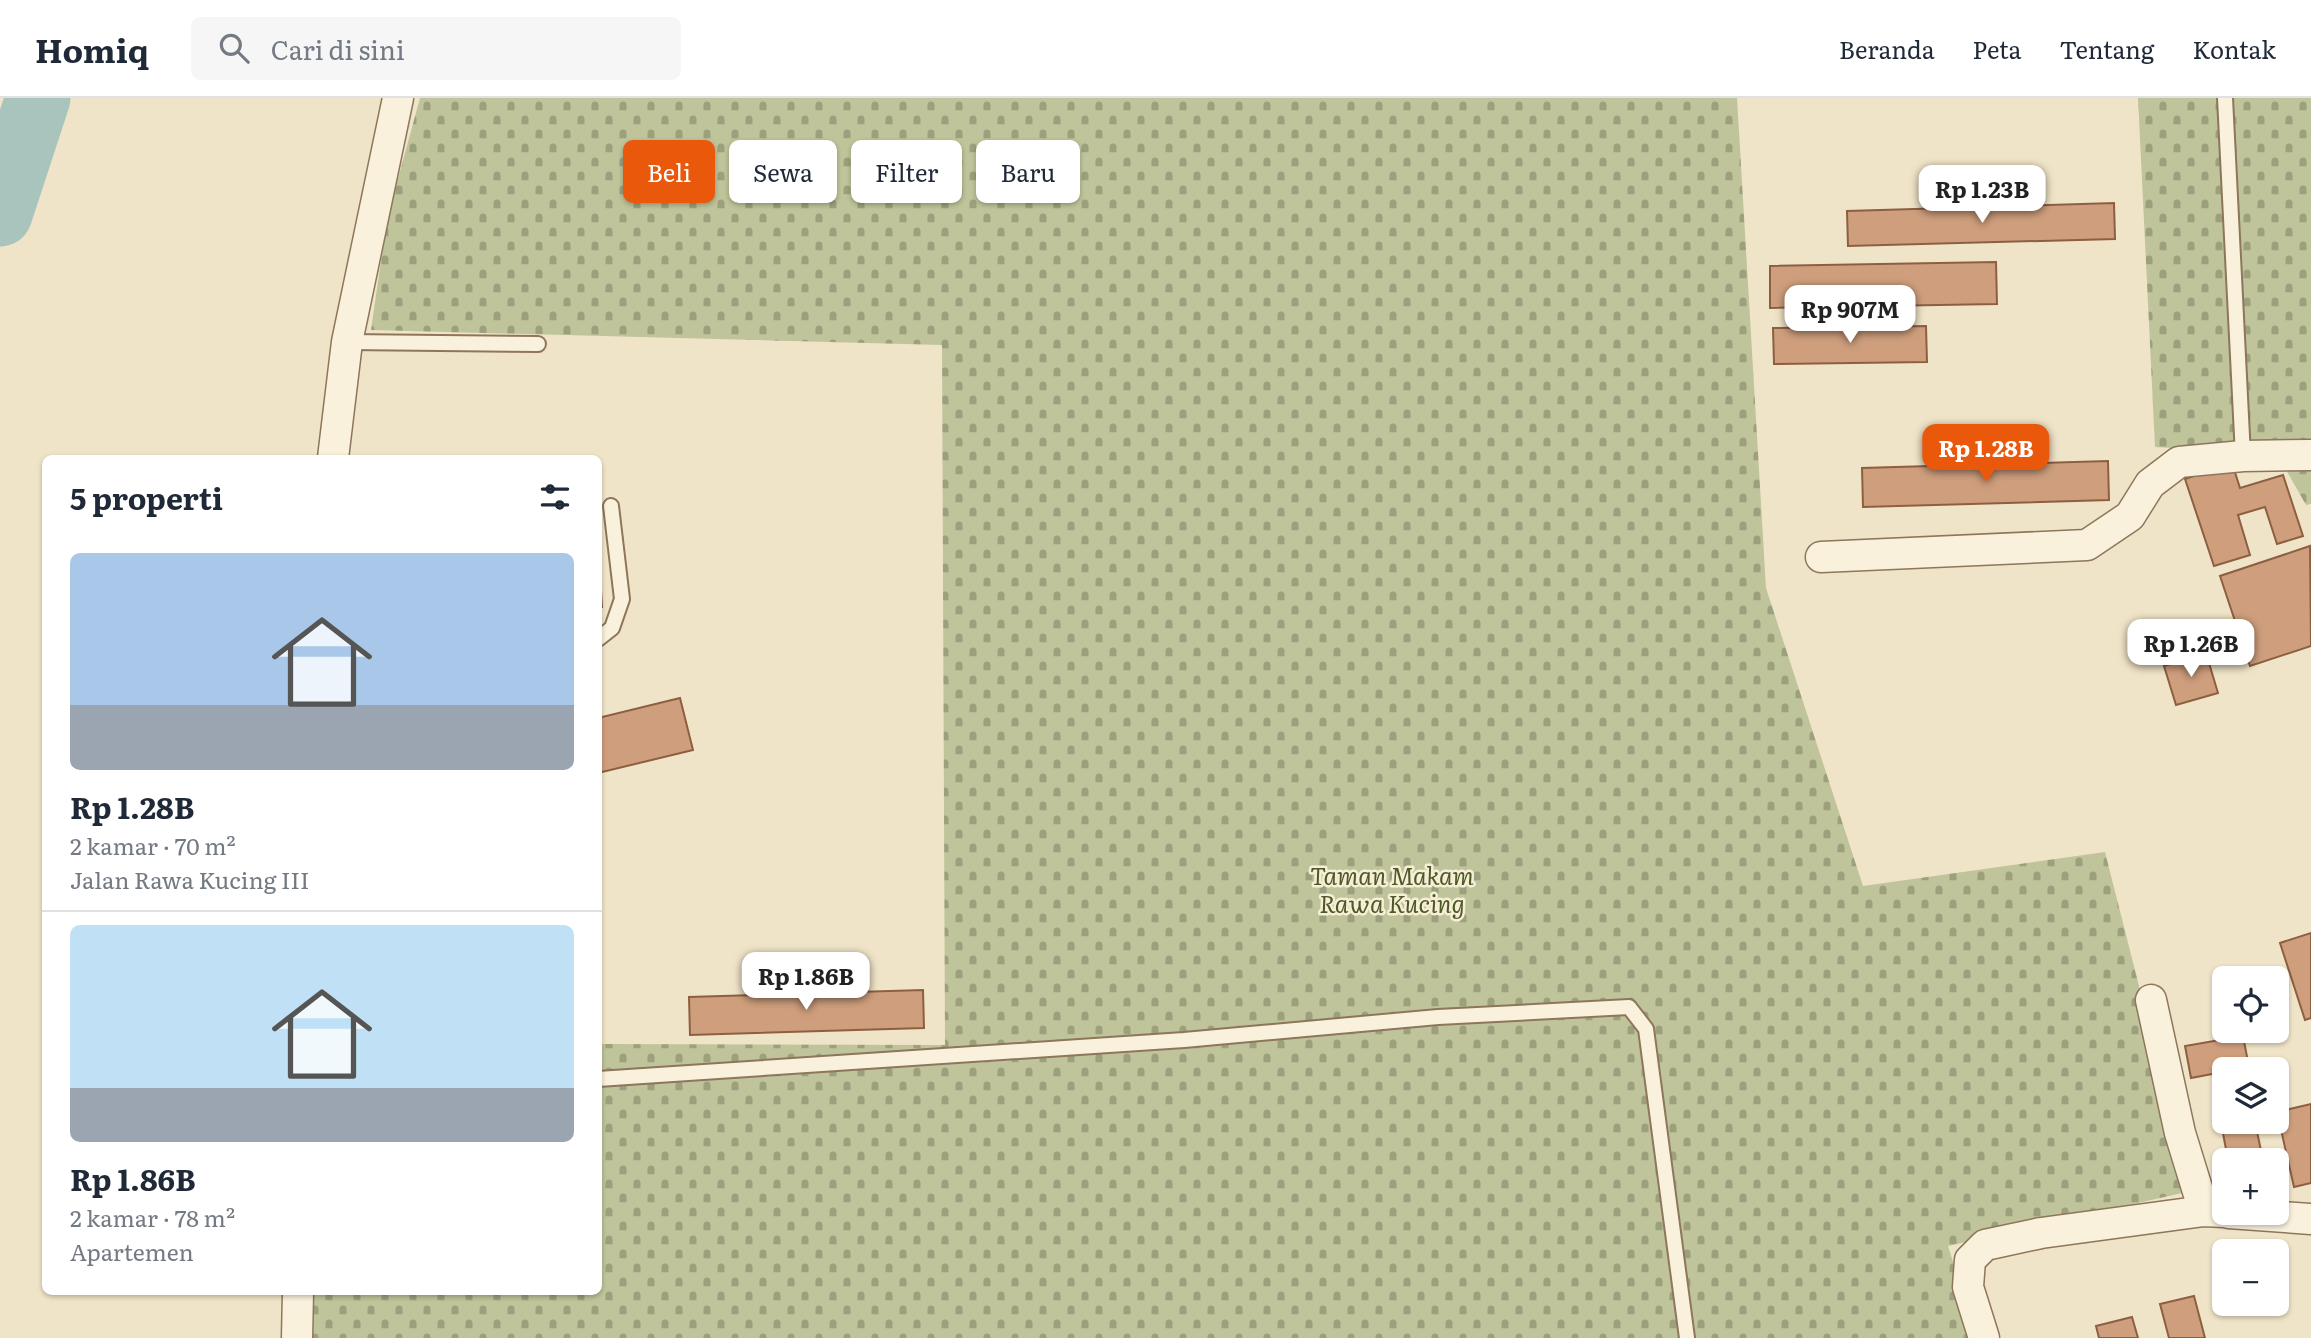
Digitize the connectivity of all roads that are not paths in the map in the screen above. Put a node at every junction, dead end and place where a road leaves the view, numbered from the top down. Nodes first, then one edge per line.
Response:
1 (398, 98) edge
2 (2225, 98) edge
3 (347, 342) junction
4 (538, 344) dead end
5 (332, 455) edge
6 (2311, 455) edge
7 (2243, 456) junction
8 (611, 506) dead end
9 (1821, 558) dead end
10 (602, 636) edge
11 (2151, 1000) dead end
12 (602, 1079) edge
13 (2212, 1198) edge
14 (2212, 1213) edge
15 (2289, 1217) edge
16 (2311, 1219) edge
17 (298, 1295) edge
18 (297, 1338) edge
19 (1687, 1338) edge
20 (1984, 1338) edge

1 - 3 street
2 - 7 lane
3 - 4 lane
3 - 5 street
6 - 7 street
7 - 9 street
8 - 10 lane
11 - 13 street
12 - 19 lane
14 - 20 street
15 - 16 street
17 - 18 street

